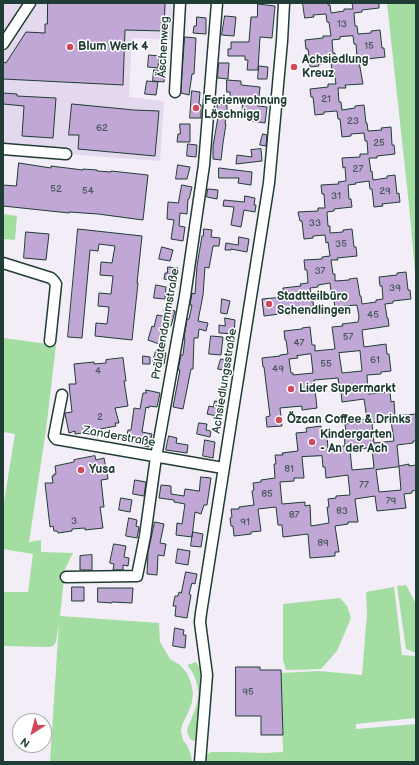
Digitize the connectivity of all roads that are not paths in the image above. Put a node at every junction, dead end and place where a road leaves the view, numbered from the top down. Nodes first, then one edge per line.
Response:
1 (30, 3) edge
2 (180, 3) edge
3 (217, 3) edge
4 (284, 3) edge
5 (3, 44) edge
6 (175, 92) dead end
7 (3, 150) edge
8 (66, 154) dead end
9 (3, 263) edge
10 (50, 341) dead end
11 (62, 395) dead end
12 (156, 457) junction
13 (224, 468) junction
14 (66, 577) dead end
15 (200, 762) edge

1 - 5 street
2 - 6 street, Äschenweg
3 - 12 street, Prälatendammstraße
4 - 13 street, Achsiedlungsstraße
7 - 8 street
9 - 10 street
11 - 12 street, Zanderstraße
12 - 13 street, Zanderstraße
12 - 14 street, Prälatendammstraße
13 - 15 street, Achsiedlungsstraße

